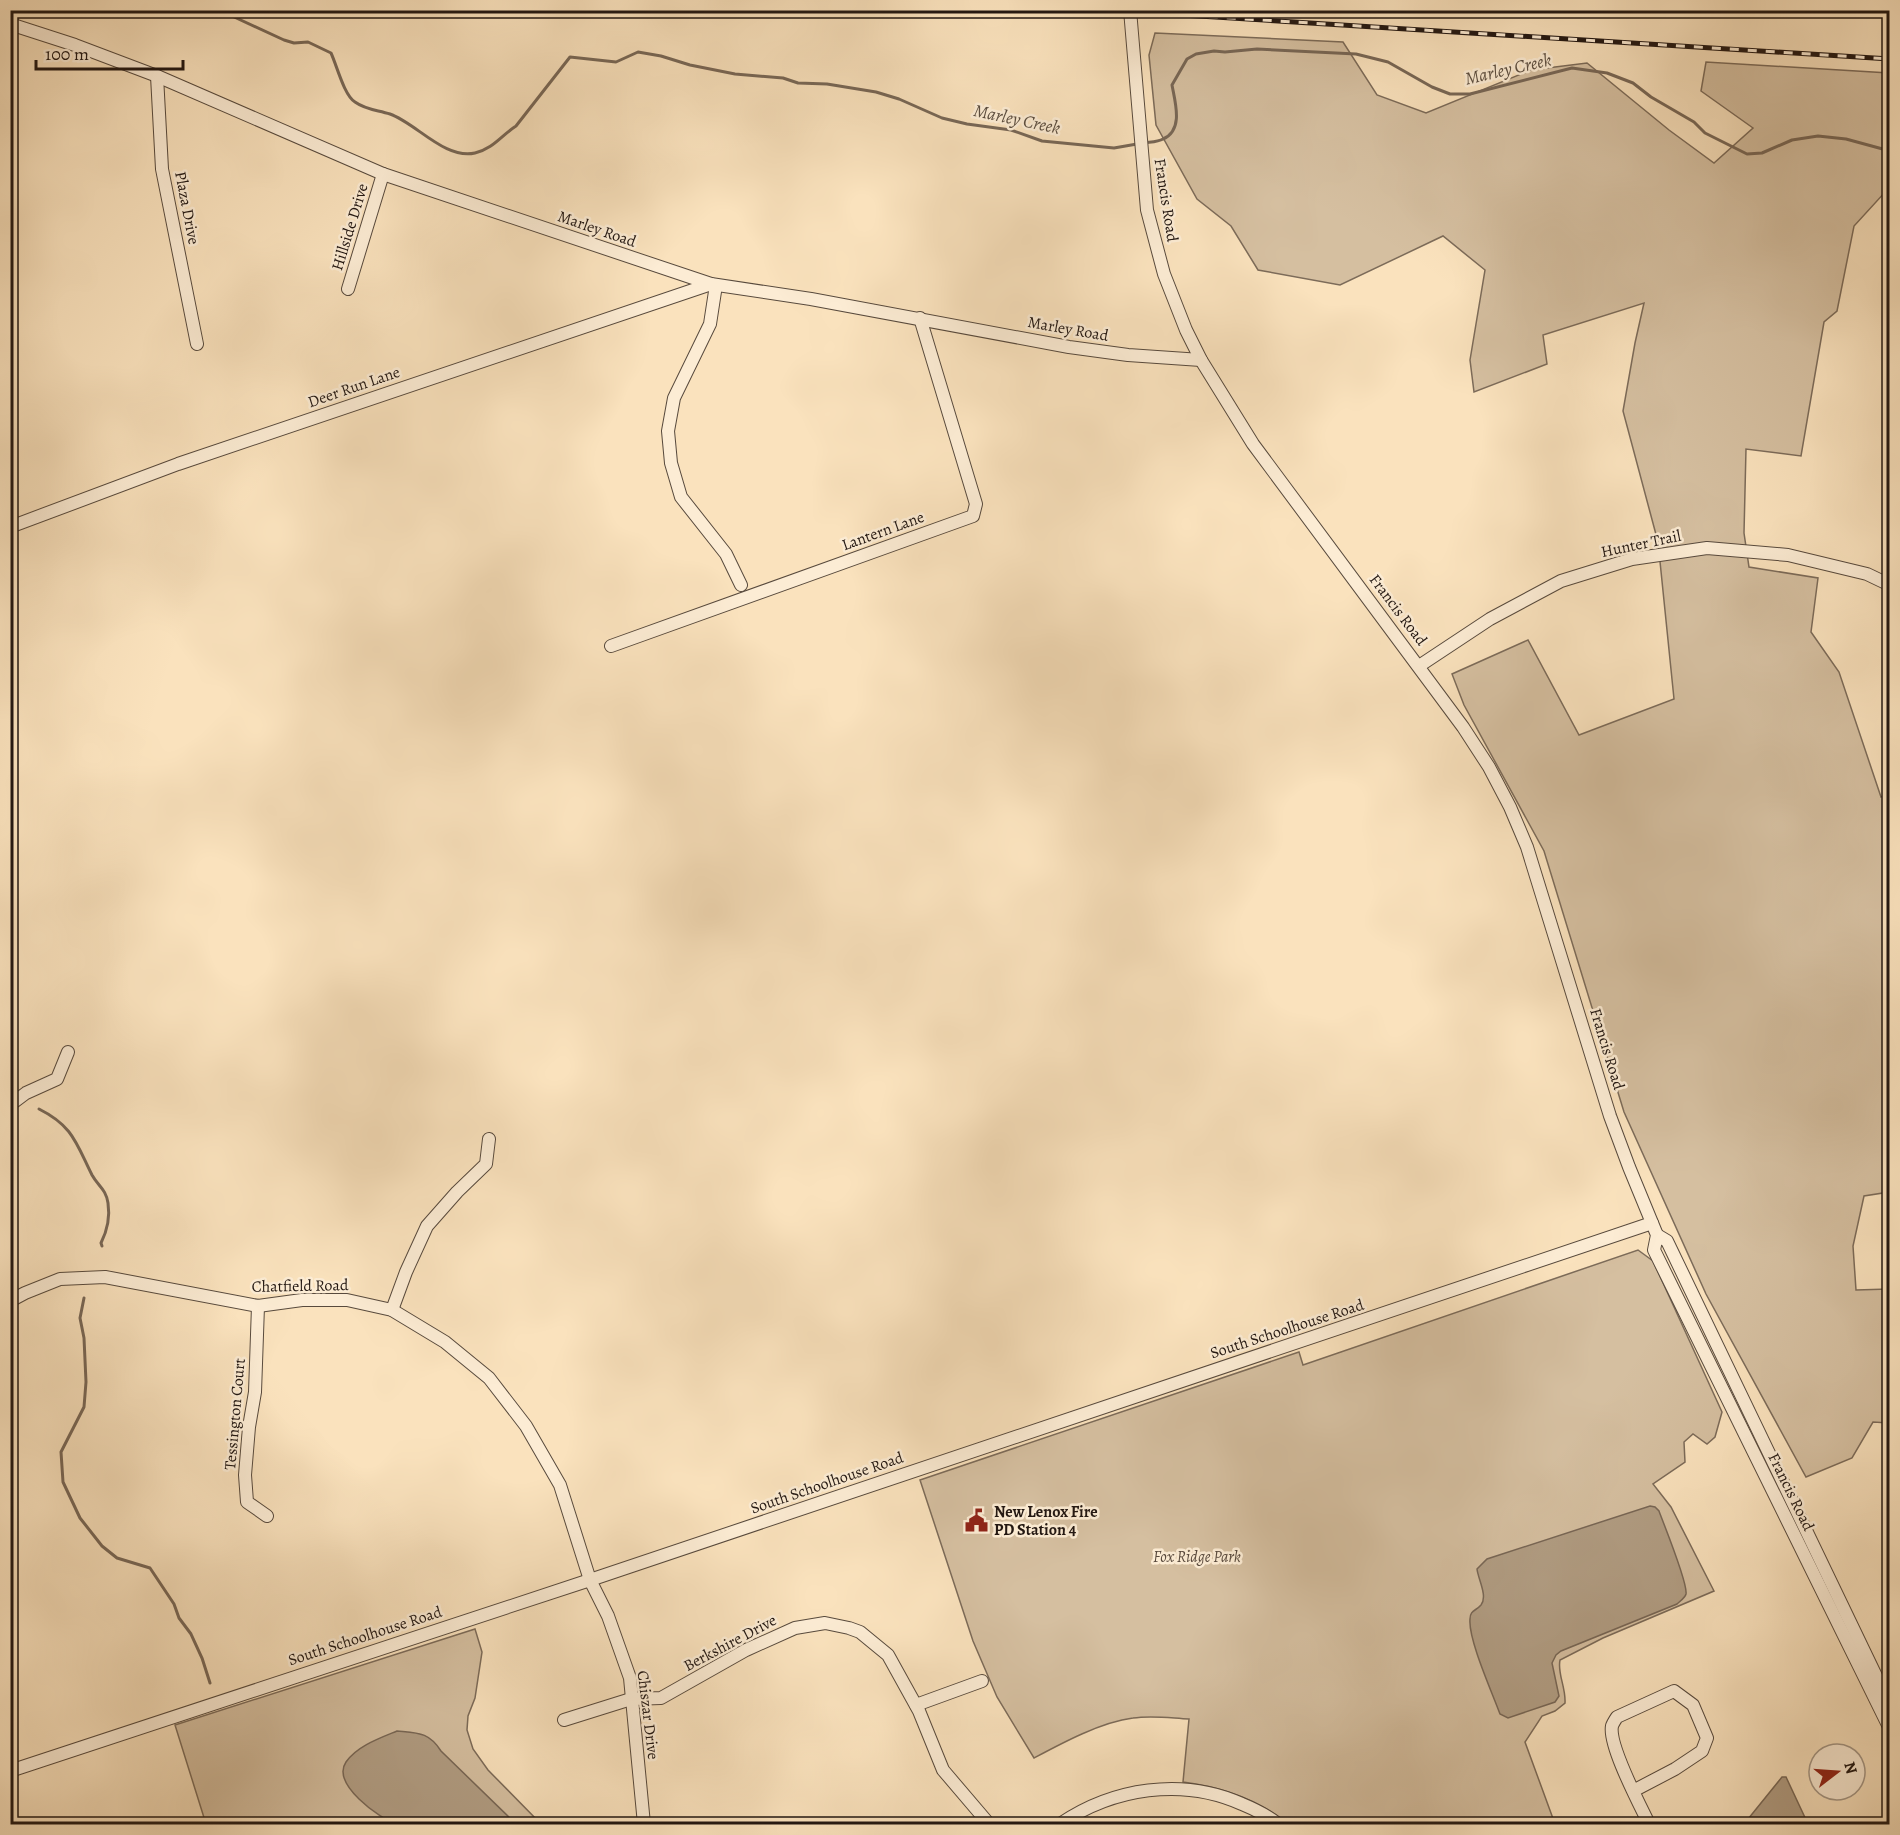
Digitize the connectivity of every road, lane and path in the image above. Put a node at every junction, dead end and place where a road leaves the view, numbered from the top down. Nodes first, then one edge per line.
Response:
1 (1130, 10) edge
2 (10, 24) edge
3 (157, 76) junction
4 (383, 174) junction
5 (713, 285) junction
6 (348, 289) dead end
7 (920, 318) junction
8 (197, 344) dead end
9 (1201, 360) junction
10 (10, 527) edge
11 (741, 585) dead end
12 (1890, 585) edge
13 (610, 646) dead end
14 (1419, 666) junction
15 (68, 1052) dead end
16 (10, 1105) edge
17 (489, 1139) dead end
18 (1652, 1223) junction
19 (1657, 1235) junction
20 (10, 1301) edge
21 (258, 1306) junction
22 (392, 1310) junction
23 (267, 1516) dead end
24 (590, 1580) junction
25 (982, 1681) dead end
26 (632, 1699) junction
27 (916, 1705) junction
28 (1890, 1705) edge
29 (564, 1720) dead end
30 (1890, 1729) edge
31 (10, 1771) edge
32 (1633, 1791) junction
33 (644, 1824) edge
34 (989, 1824) edge
35 (1060, 1824) edge
36 (1278, 1824) edge
37 (1649, 1824) edge

1 - 9 street, Francis Road
2 - 3 street, Marley Road
3 - 4 street, Marley Road
3 - 8 street, Plaza Drive
4 - 5 street, Marley Road
4 - 6 street, Hillside Drive
5 - 7 street, Marley Road
5 - 10 street, Deer Run Lane
5 - 11 street
7 - 9 street, Marley Road
7 - 13 street, Lantern Lane
9 - 14 street, Francis Road
12 - 14 street, Hunter Trail
14 - 18 street, Francis Road
15 - 16 street
17 - 22 street
18 - 19 street, Francis Road
18 - 24 street, South Schoolhouse Road
19 - 28 street, Francis Road
19 - 30 street, Francis Road
20 - 21 street, Chatfield Road
21 - 22 street, Chatfield Road
21 - 23 street, Tessington Court
22 - 24 street, Chatfield Road
24 - 26 street, Chiszar Drive
24 - 31 street, South Schoolhouse Road
25 - 27 street
26 - 27 street, Berkshire Drive
26 - 29 street, Berkshire Drive
26 - 33 street, Chiszar Drive
27 - 34 street, Berkshire Drive
32 - 32 street
32 - 37 street
35 - 36 street

